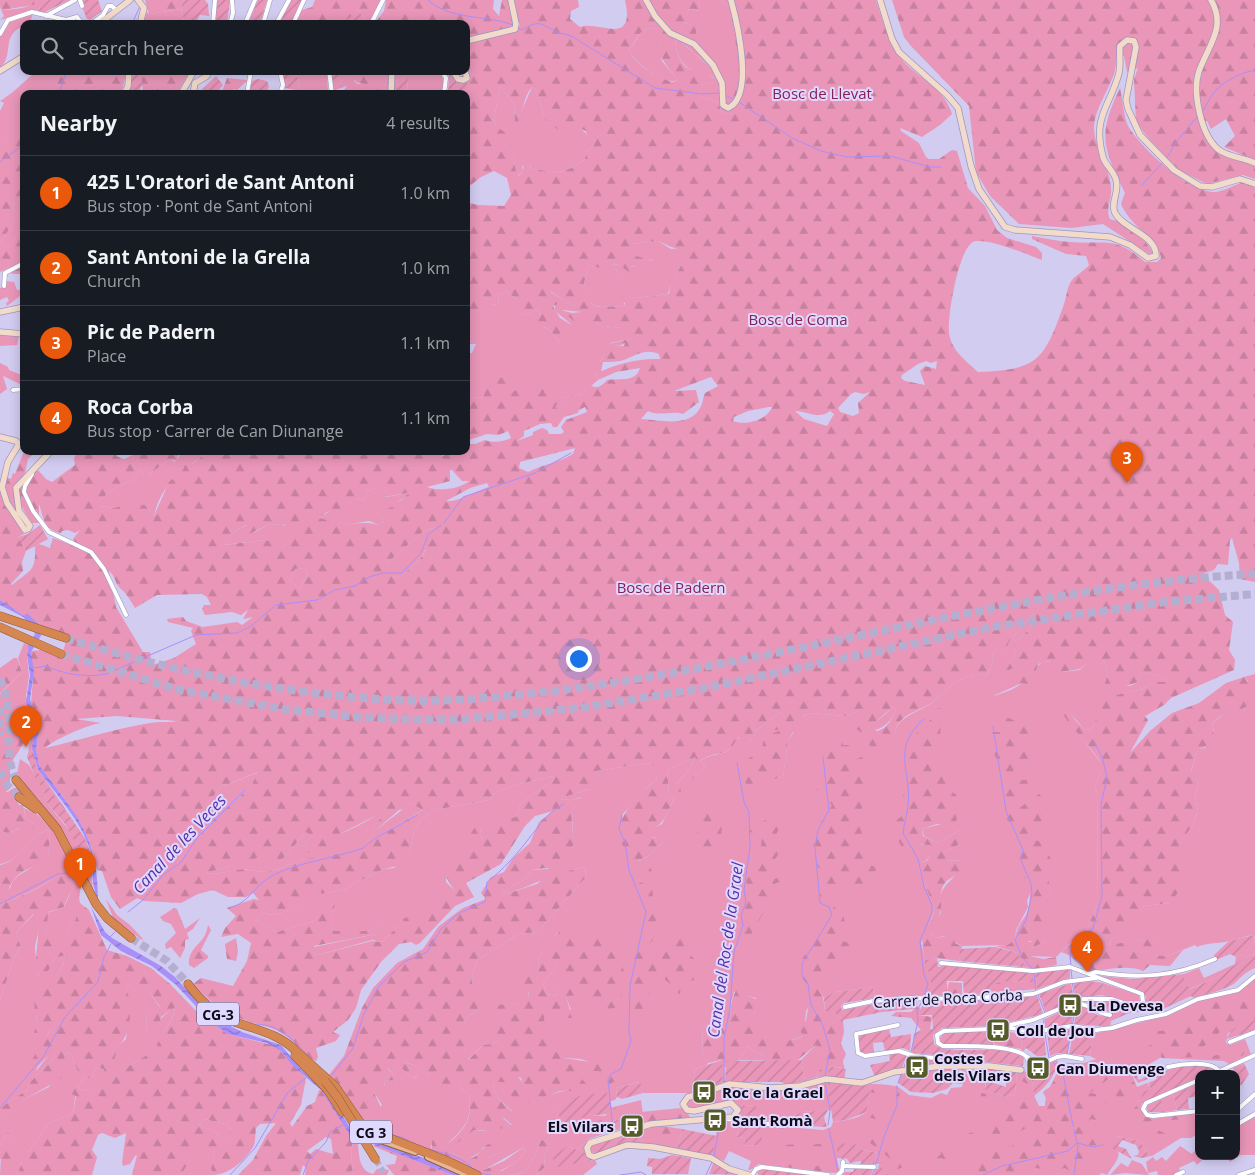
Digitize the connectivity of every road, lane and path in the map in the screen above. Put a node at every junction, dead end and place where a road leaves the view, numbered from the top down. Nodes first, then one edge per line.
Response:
1 (75, 0) edge
2 (80, 0) edge
3 (130, 0) edge
4 (138, 0) edge
5 (215, 0) edge
6 (232, 0) edge
7 (255, 0) edge
8 (270, 0) edge
9 (289, 0) edge
10 (304, 0) edge
11 (384, 0) edge
12 (511, 0) edge
13 (646, 0) edge
14 (731, 0) edge
15 (880, 0) edge
16 (1211, 0) edge
17 (82, 6) dead end
18 (116, 10) junction
19 (46, 16) junction
20 (66, 20) edge
21 (66, 20) edge
22 (80, 20) edge
23 (96, 20) edge
24 (104, 20) edge
25 (141, 20) edge
26 (213, 20) edge
27 (231, 20) edge
28 (248, 20) edge
29 (264, 20) edge
30 (278, 20) edge
31 (295, 20) edge
32 (373, 20) edge
33 (0, 34) edge
34 (470, 40) edge
35 (20, 58) edge
36 (0, 71) edge
37 (129, 75) edge
38 (192, 75) edge
39 (207, 75) edge
40 (250, 75) edge
41 (281, 75) edge
42 (330, 75) edge
43 (392, 75) edge
44 (444, 75) edge
45 (456, 75) edge
46 (466, 75) edge
47 (126, 90) edge
48 (183, 90) edge
49 (194, 90) edge
50 (248, 90) edge
51 (281, 90) edge
52 (331, 90) edge
53 (391, 90) edge
54 (444, 90) edge
55 (1255, 162) edge
56 (1255, 184) edge
57 (20, 265) edge
58 (4, 286) dead end
59 (20, 308) edge
60 (0, 312) edge
61 (0, 332) edge
62 (20, 334) edge
63 (20, 388) edge
64 (12, 390) dead end
65 (0, 437) edge
66 (20, 444) edge
67 (20, 448) edge
68 (47, 455) edge
69 (34, 467) junction
70 (126, 615) dead end
71 (0, 616) edge
72 (0, 627) edge
73 (63, 637) tunnel mouth
74 (61, 654) tunnel mouth
75 (16, 780) tunnel mouth
76 (19, 797) tunnel mouth
77 (46, 816) junction
78 (130, 938) tunnel mouth
79 (1215, 958) dead end
80 (941, 963) dead end
81 (1083, 971) junction
82 (1090, 974) junction
83 (1255, 976) edge
84 (1097, 978) junction
85 (1080, 979) junction
86 (188, 984) tunnel mouth
87 (1077, 1001) junction
88 (845, 1007) dead end
89 (1110, 1015) dead end
90 (898, 1025) dead end
91 (1002, 1027) junction
92 (258, 1028) junction
93 (1255, 1032) edge
94 (1230, 1042) dead end
95 (293, 1048) junction
96 (1255, 1055) edge
97 (1082, 1059) dead end
98 (1029, 1063) junction
99 (941, 1066) junction
100 (1168, 1066) dead end
101 (1021, 1070) joint
102 (1218, 1070) edge
103 (1221, 1070) edge
104 (1195, 1082) edge
105 (1255, 1094) edge
106 (1240, 1107) edge
107 (1195, 1111) edge
108 (1255, 1114) edge
109 (726, 1119) junction
110 (1240, 1123) edge
111 (783, 1126) dead end
112 (366, 1135) joint
113 (376, 1160) tunnel mouth
114 (874, 1167) dead end
115 (1255, 1170) edge
116 (1182, 1172) dead end
117 (468, 1175) edge
118 (477, 1175) edge
119 (751, 1175) edge
120 (828, 1175) edge
121 (838, 1175) edge
122 (1176, 1175) edge
123 (1239, 1175) edge

1 - 19 street
2 - 17 street
3 - 18 main road
4 - 25 main road
5 - 26 street
6 - 27 street
7 - 28 street
8 - 29 street
9 - 30 street
10 - 31 street
11 - 32 street
12 - 34 main road
13 - 14 main road
15 - 56 main road
16 - 55 main road
18 - 23 street
18 - 24 main road
19 - 20 street
19 - 33 street
21 - 22 street
35 - 36 main road
37 - 47 main road
38 - 48 main road
39 - 49 main road
40 - 50 street
41 - 51 street
42 - 52 street
43 - 53 main road
44 - 54 street
45 - 46 main road
57 - 58 street
59 - 60 main road
61 - 62 main road
63 - 64 street
65 - 66 main road
67 - 69 main road
68 - 69 main road
69 - 70 street
71 - 73 highway
72 - 74 highway
75 - 77 highway
76 - 77 highway
77 - 78 highway
79 - 82 street
80 - 81 street
81 - 82 street
81 - 85 street
82 - 84 street
83 - 91 street
84 - 85 street, Carrer de Roca Corba
84 - 87 street
85 - 88 street, Carrer de Roca Corba
86 - 92 highway, CG-3
87 - 89 street
87 - 91 street
90 - 99 street
91 - 98 street
92 - 95 highway, CG-3
92 - 112 highway, CG 3
93 - 94 street
95 - 113 highway, CG-3, bridge
95 - 118 highway, CG 3
96 - 103 street
97 - 98 street
98 - 101 street
99 - 101 main road
99 - 109 main road
100 - 102 street
104 - 107 street
105 - 106 street
108 - 110 street
109 - 111 street
109 - 119 main road
112 - 117 main road, CG 3
114 - 121 street
115 - 123 street
116 - 122 street
119 - 120 street

